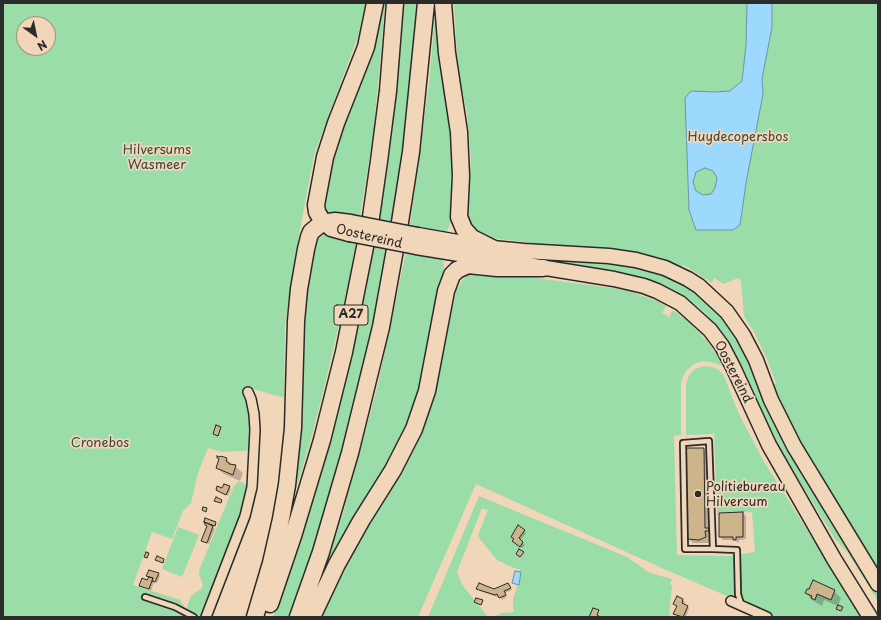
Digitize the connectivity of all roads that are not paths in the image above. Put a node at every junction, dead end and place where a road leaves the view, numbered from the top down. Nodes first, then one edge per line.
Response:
1 (375, 3) edge
2 (395, 3) edge
3 (426, 3) edge
4 (443, 3) edge
5 (323, 222) junction
6 (417, 241) junction
7 (492, 248) junction
8 (543, 268) junction
9 (248, 392) dead end
10 (713, 549) junction
11 (878, 584) edge
12 (145, 597) dead end
13 (731, 601) dead end
14 (742, 606) junction
15 (194, 617) edge
16 (206, 617) edge
17 (255, 617) edge
18 (265, 617) edge
19 (298, 617) edge
20 (312, 617) edge
21 (767, 617) edge
22 (870, 617) edge

1 - 5 highway
2 - 18 highway, A27
3 - 19 highway, A27
4 - 7 highway
5 - 6 main road, Oostereind, bridge
5 - 17 highway
6 - 7 main road, Oostereind
6 - 8 main road, Oostereind
7 - 11 main road, Oostereind
8 - 20 highway
8 - 22 main road, Oostereind
9 - 16 street
10 - 10 lane
10 - 14 lane
12 - 15 lane
13 - 14 street
14 - 21 street

